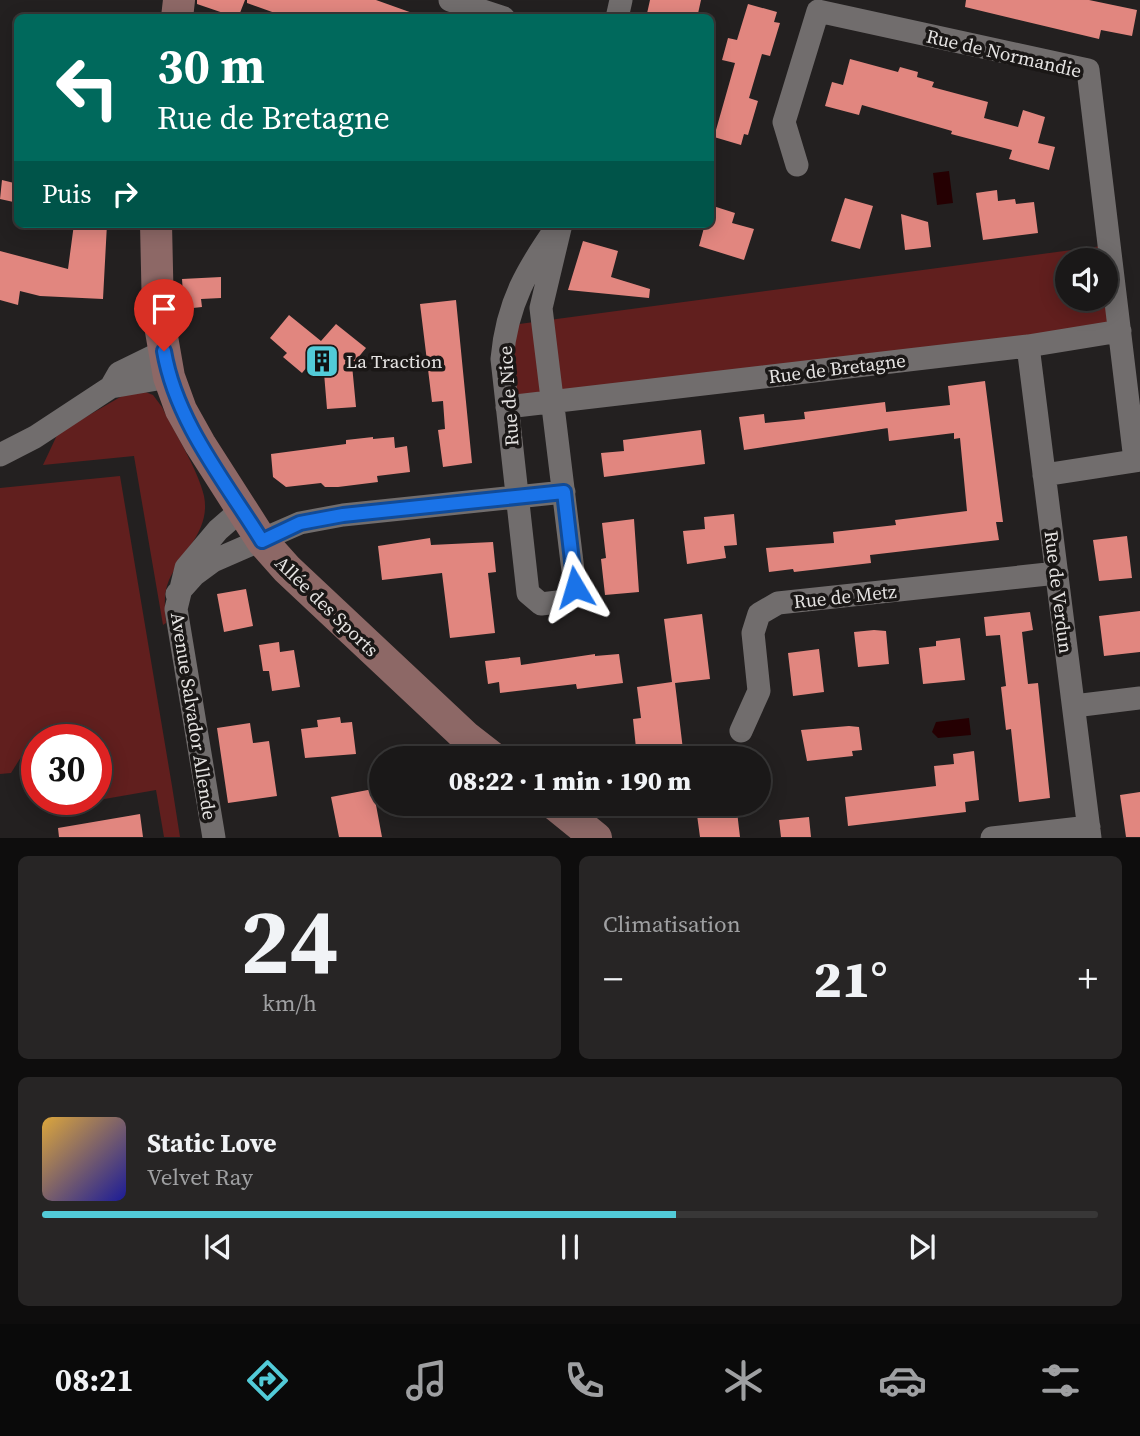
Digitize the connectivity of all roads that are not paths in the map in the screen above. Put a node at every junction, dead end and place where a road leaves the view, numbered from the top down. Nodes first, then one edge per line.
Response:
1 (450, 0) edge
2 (492, 14) edge
3 (797, 165) dead end
4 (156, 228) edge
5 (557, 228) edge
6 (559, 228) edge
7 (1120, 331) junction
8 (1028, 346) junction
9 (166, 364) junction
10 (553, 402) junction
11 (507, 407) junction
12 (0, 455) edge
13 (1138, 460) edge
14 (1044, 475) junction
15 (564, 492) junction
16 (517, 498) junction
17 (242, 509) junction
18 (262, 541) junction
19 (1057, 573) junction
20 (177, 594) junction
21 (1140, 698) edge
22 (1074, 706) junction
23 (741, 732) dead end
24 (478, 746) edge
25 (569, 816) edge
26 (1090, 832) edge
27 (214, 838) edge
28 (596, 838) edge
29 (992, 838) edge

1 - 2 street
3 - 7 street, Rue de Normandie
4 - 9 street, Allée des Sports
5 - 11 street, Rue de Nice
6 - 10 street, Rue de Nice
7 - 8 street, Rue de Bretagne
7 - 13 street, Rue de Normandie
8 - 10 street, Rue de Bretagne
8 - 14 street, Rue de Verdun
9 - 12 street
9 - 17 street, Allée des Sports
10 - 11 street, Rue de Bretagne
10 - 15 street
11 - 16 street, Rue de Nice
13 - 14 street
14 - 19 street, Rue de Verdun
15 - 16 street
15 - 16 street, Rue de Nice
16 - 18 street
17 - 18 street, Allée des Sports
17 - 20 street, Avenue Salvador Allende
18 - 20 street, Avenue Salvador Allende
18 - 24 street, Allée des Sports
19 - 22 street, Rue de Verdun
19 - 23 street, Rue de Metz
20 - 27 street, Avenue Salvador Allende
21 - 22 street
22 - 26 street, Rue de Verdun
25 - 28 street
26 - 29 street

